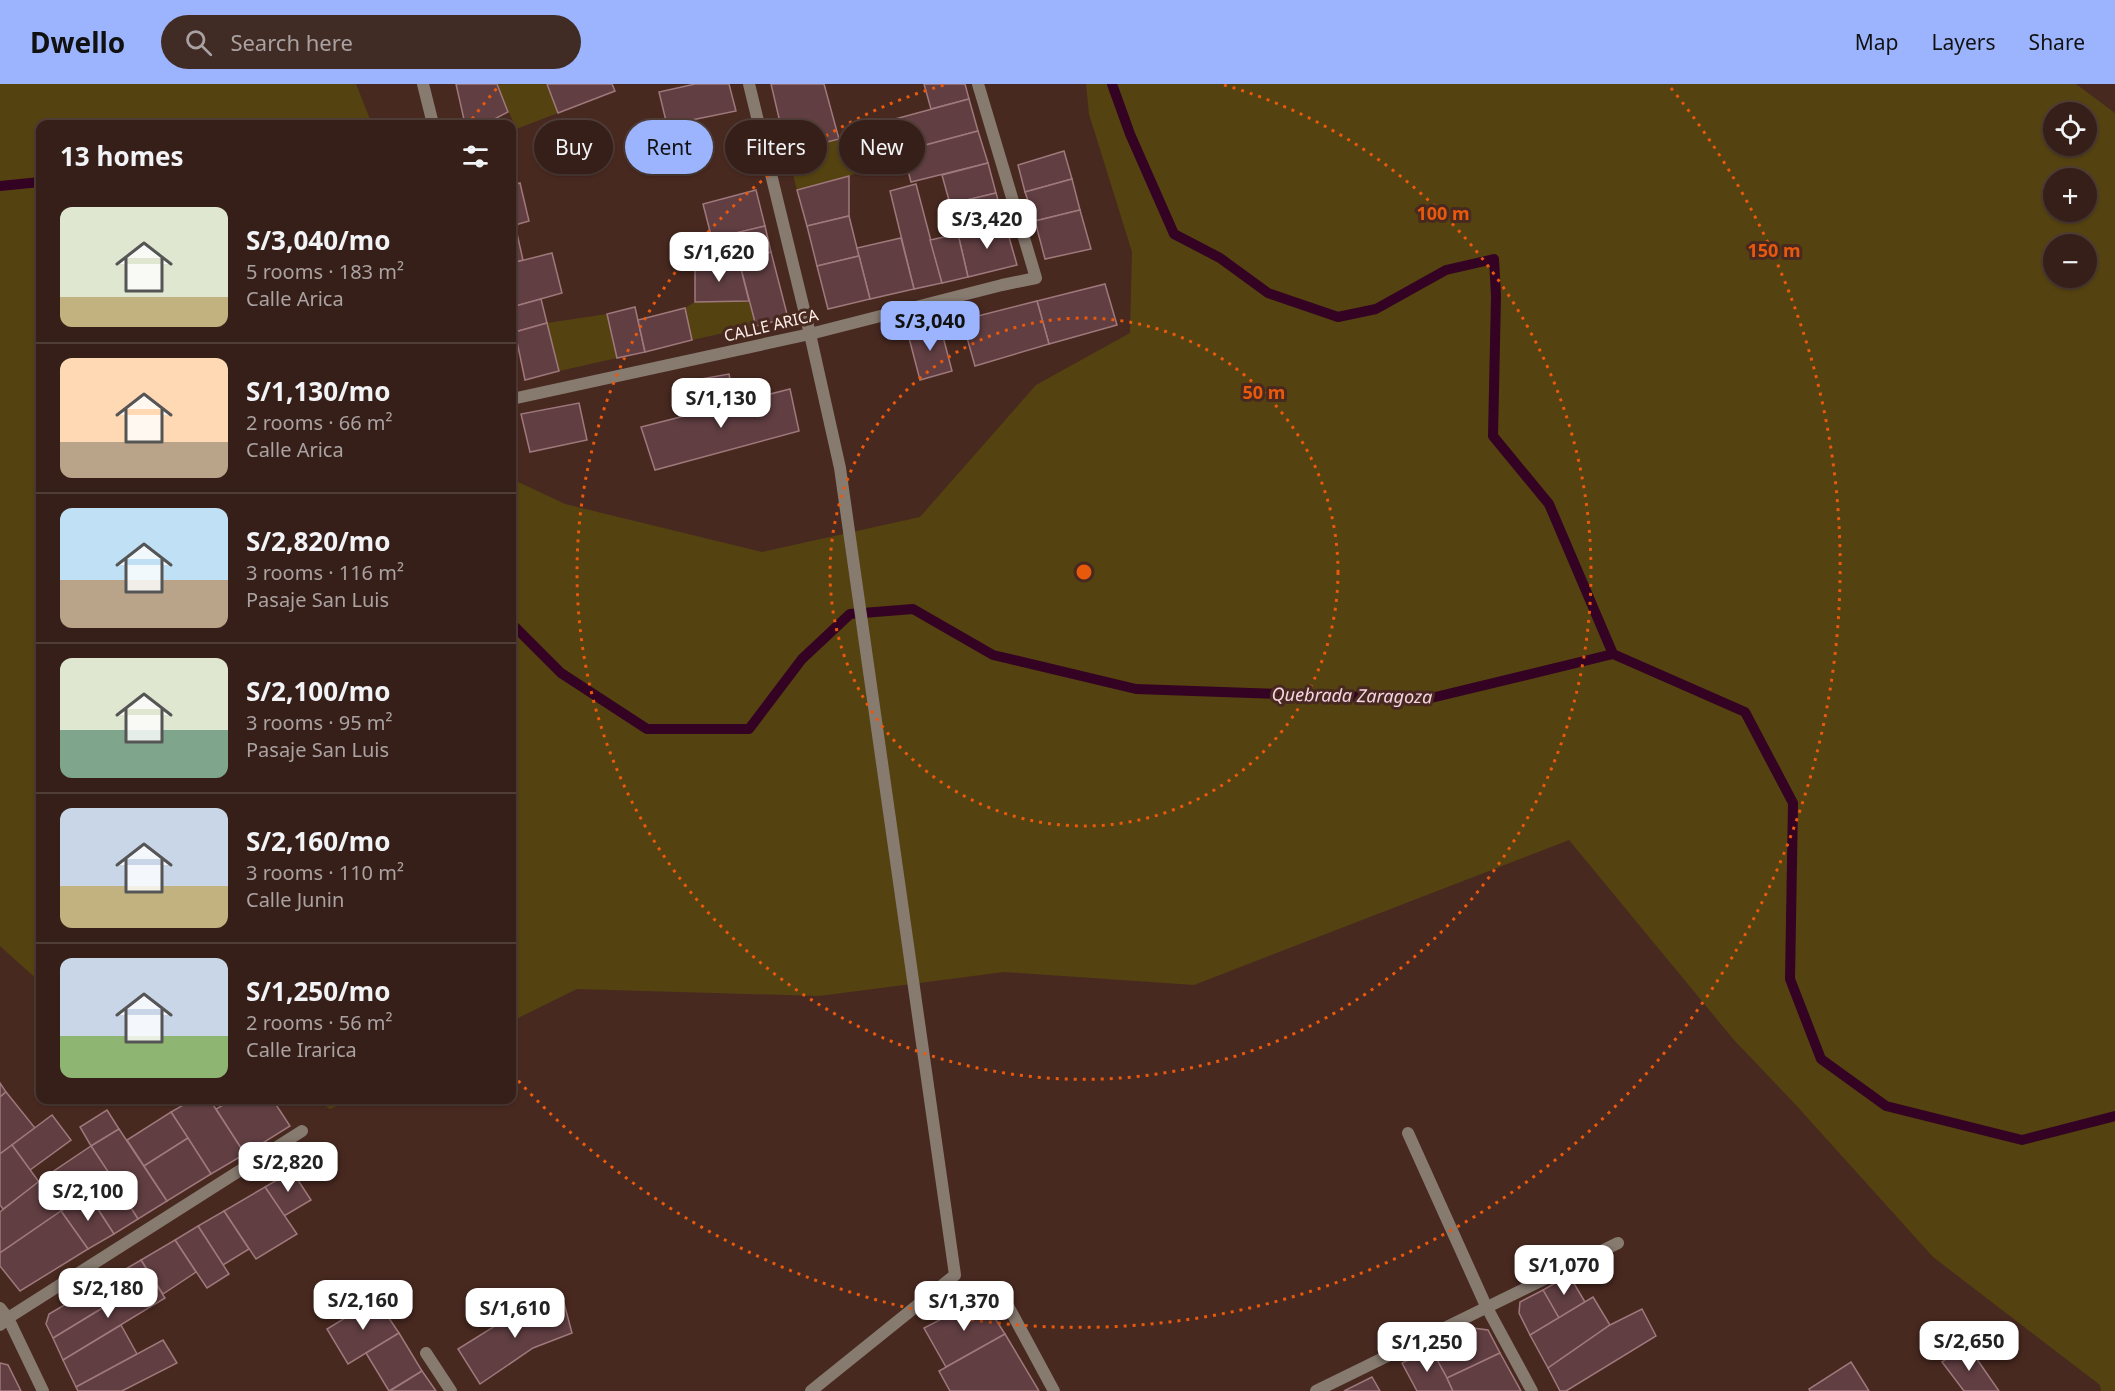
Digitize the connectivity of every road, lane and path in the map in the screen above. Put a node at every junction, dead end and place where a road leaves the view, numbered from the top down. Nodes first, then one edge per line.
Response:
1 (423, 84) edge
2 (749, 84) edge
3 (978, 84) edge
4 (432, 120) edge
5 (810, 334) junction
6 (516, 398) edge
7 (303, 1131) dead end
8 (1408, 1133) dead end
9 (1618, 1243) dead end
10 (1000, 1293) dead end
11 (1486, 1306) junction
12 (0, 1308) edge
13 (4, 1322) edge
14 (426, 1353) dead end
15 (43, 1391) edge
16 (451, 1391) edge
17 (811, 1391) edge
18 (1054, 1391) edge
19 (1316, 1391) edge
20 (1532, 1391) edge

1 - 4 street
2 - 5 street
3 - 5 street, CALLE ARICA
5 - 6 street, CALLE ARICA
5 - 17 street
7 - 13 street
8 - 11 street
9 - 11 street
10 - 18 street
11 - 19 street
11 - 20 street
12 - 13 street
13 - 15 street
14 - 16 street

